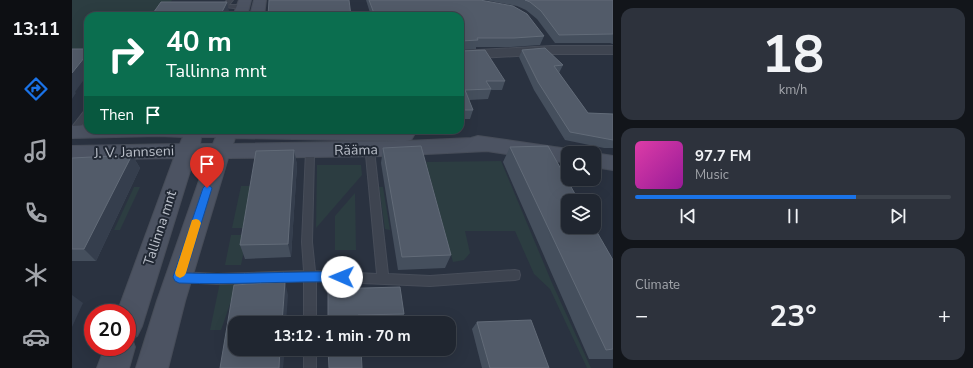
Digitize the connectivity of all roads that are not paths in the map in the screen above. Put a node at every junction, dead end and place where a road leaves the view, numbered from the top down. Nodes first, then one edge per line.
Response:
1 (230, 0) edge
2 (260, 0) edge
3 (243, 8) edge
4 (258, 12) edge
5 (613, 50) edge
6 (464, 55) edge
7 (84, 117) edge
8 (72, 132) edge
9 (84, 132) edge
10 (179, 134) edge
11 (193, 137) edge
12 (226, 138) edge
13 (491, 144) junction
14 (370, 150) junction
15 (310, 151) junction
16 (72, 154) edge
17 (561, 155) edge
18 (601, 161) edge
19 (613, 163) edge
20 (515, 275) dead end
21 (310, 276) junction
22 (179, 277) junction
23 (383, 278) junction
24 (135, 304) edge
25 (310, 316) edge
26 (117, 356) edge
27 (310, 356) edge
28 (113, 368) edge
29 (152, 368) edge
30 (310, 368) edge

1 - 3 lane
2 - 4 main road
5 - 6 street
7 - 8 lane
8 - 9 main road, J. V. Jannseni
10 - 11 main road, J. V. Jannseni
11 - 12 main road, J. V. Jannseni
11 - 16 main road, J. V. Jannseni
11 - 24 main road, Tallinna mnt
12 - 13 main road, Rääma
12 - 15 main road, Rääma
12 - 22 main road
13 - 14 main road, Rääma
13 - 17 main road, Rääma
14 - 15 main road, Rääma
14 - 23 lane
15 - 21 lane
18 - 19 main road
20 - 23 lane
21 - 22 lane
21 - 23 lane
21 - 25 lane
22 - 29 main road
26 - 28 main road
27 - 30 lane

